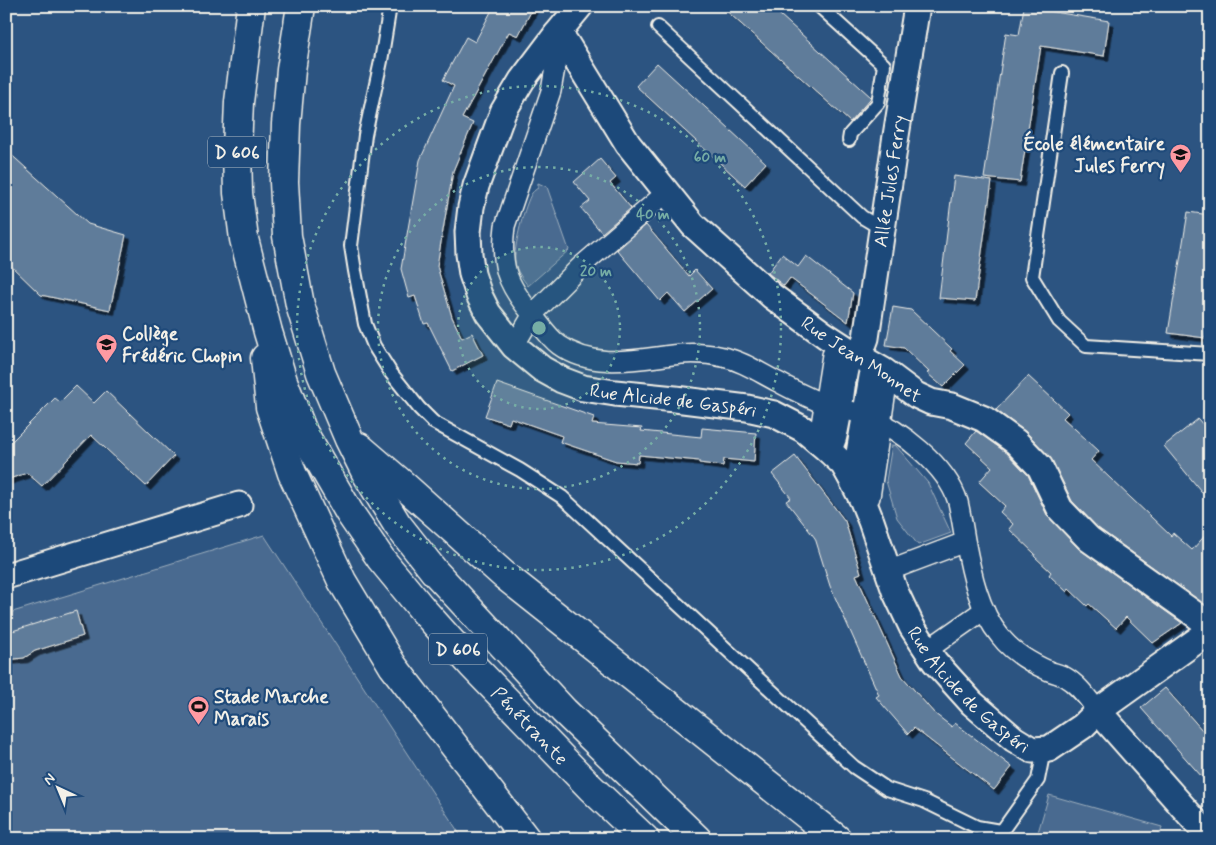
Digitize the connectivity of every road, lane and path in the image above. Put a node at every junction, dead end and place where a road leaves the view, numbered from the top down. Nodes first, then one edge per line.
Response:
1 (251, 6) edge
2 (301, 6) edge
3 (390, 6) edge
4 (580, 6) edge
5 (819, 6) edge
6 (917, 6) edge
7 (658, 27) dead end
8 (556, 34) junction
9 (1062, 73) dead end
10 (849, 140) dead end
11 (667, 192) junction
12 (882, 229) junction
13 (260, 297) junction
14 (532, 315) junction
15 (514, 346) junction
16 (1210, 354) edge
17 (863, 359) junction
18 (832, 406) junction
19 (873, 419) junction
20 (349, 439) junction
21 (822, 444) junction
22 (849, 474) junction
23 (863, 501) junction
24 (239, 505) dead end
25 (965, 542) junction
26 (888, 571) junction
27 (6, 576) edge
28 (984, 610) junction
29 (1210, 630) edge
30 (927, 650) junction
31 (1098, 711) junction
32 (1046, 750) junction
33 (1210, 836) edge
34 (526, 839) edge
35 (646, 839) edge
36 (696, 839) edge
37 (837, 839) edge

1 - 13 main road, D 606
2 - 20 main road, D 606
3 - 32 lane
4 - 8 street, Rue Alcide de Gaspéri
5 - 10 lane
6 - 12 street, Allée Jules Ferry
7 - 12 lane
8 - 11 street, Rue Jean Monnet
8 - 14 street
8 - 15 street, Rue Alcide de Gaspéri
9 - 16 lane
11 - 14 street
11 - 17 street, Rue Jean Monnet
12 - 17 street, Allée Jules Ferry
13 - 34 main road
13 - 35 main road, Pénétrante / D 606
14 - 15 street
14 - 18 street
15 - 21 street, Rue Alcide de Gaspéri
17 - 18 street
17 - 19 street
17 - 29 street, Rue Jean Monnet
18 - 19 street
18 - 21 street
19 - 22 street
19 - 23 street
19 - 25 street
20 - 36 main road, Pénétrante / D 606
20 - 37 main road
21 - 22 street, Rue Alcide de Gaspéri
22 - 23 street, Rue Alcide de Gaspéri
23 - 26 street, Rue Alcide de Gaspéri
24 - 27 street
25 - 26 street
25 - 28 street
26 - 30 street, Rue Alcide de Gaspéri
28 - 30 street
28 - 31 street
29 - 31 street
30 - 32 street, Rue Alcide de Gaspéri
31 - 32 street
31 - 33 street

